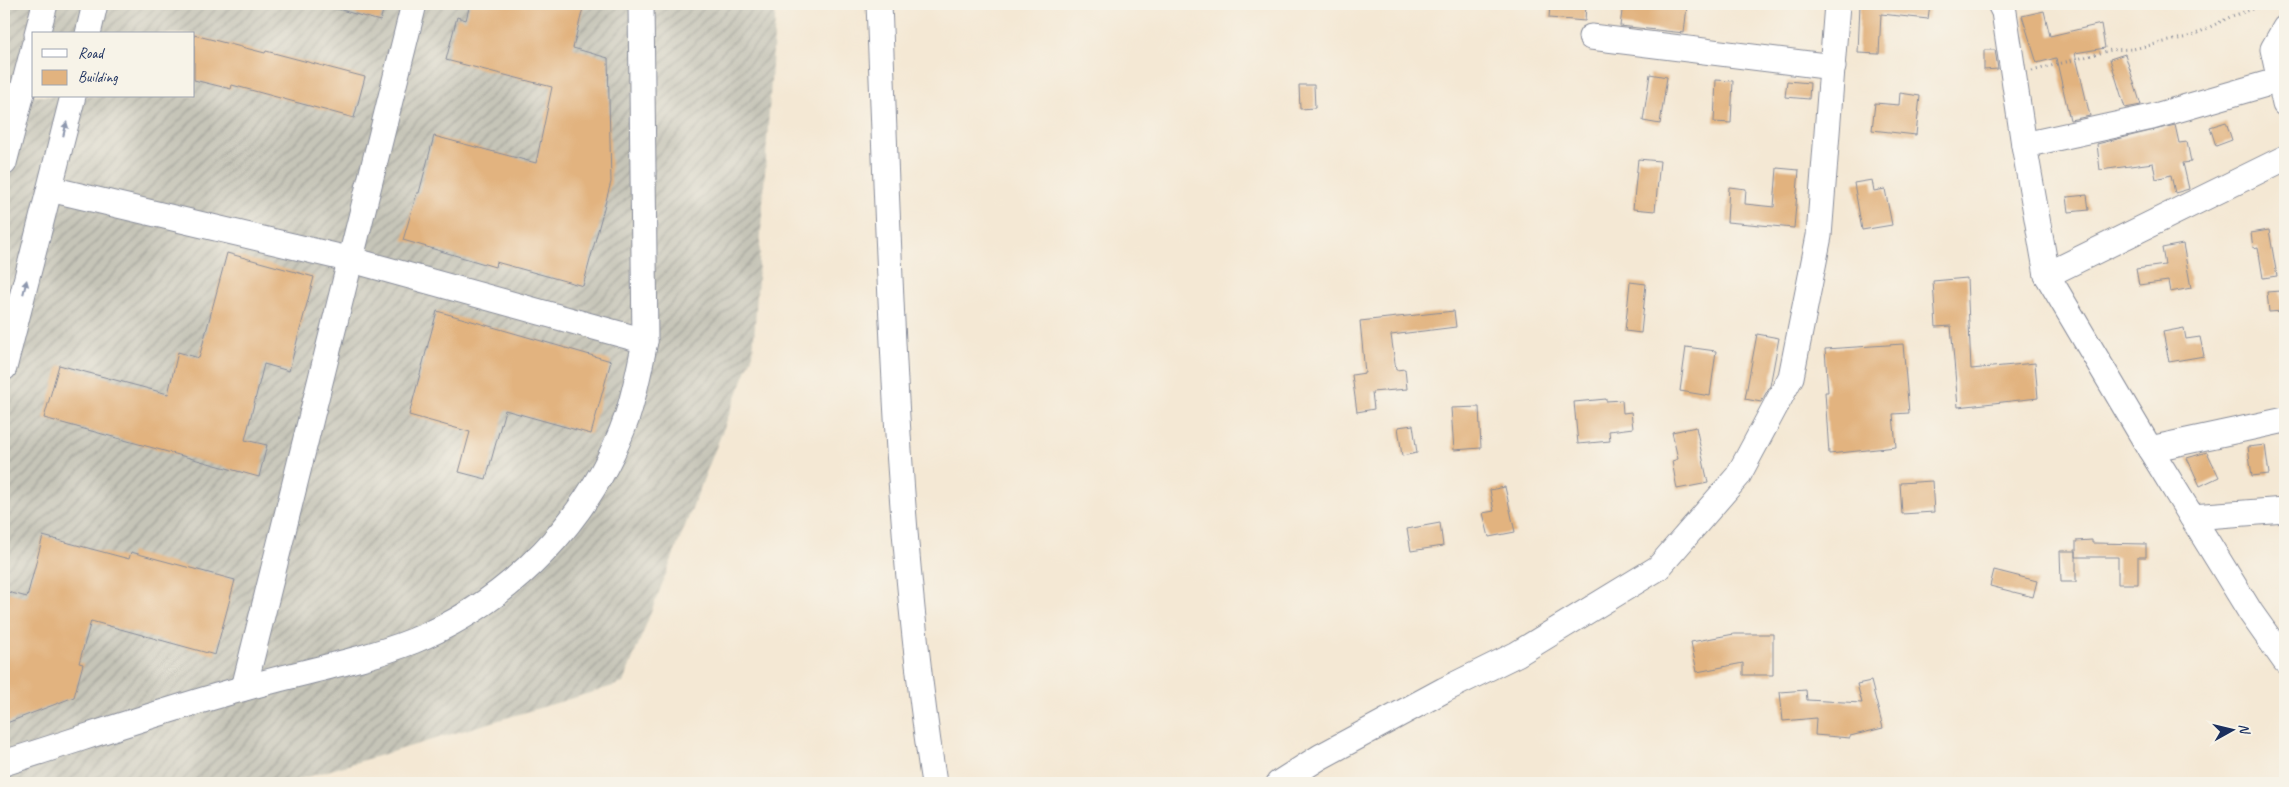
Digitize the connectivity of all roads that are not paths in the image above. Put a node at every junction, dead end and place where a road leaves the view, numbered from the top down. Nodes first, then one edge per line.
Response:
1 (45, 4) edge
2 (95, 4) edge
3 (414, 4) edge
4 (642, 4) edge
5 (879, 4) edge
6 (1837, 4) edge
7 (2000, 4) edge
8 (2285, 28) edge
9 (38, 32) edge
10 (88, 32) edge
11 (1591, 37) dead end
12 (32, 54) edge
13 (1833, 67) junction
14 (2280, 80) junction
15 (73, 98) edge
16 (2285, 104) edge
17 (2024, 145) junction
18 (2285, 158) edge
19 (4, 163) edge
20 (50, 189) junction
21 (352, 260) junction
22 (2047, 274) junction
23 (645, 341) junction
24 (4, 368) edge
25 (2285, 420) edge
26 (2150, 450) junction
27 (2285, 510) edge
28 (2192, 517) junction
29 (2285, 661) edge
30 (244, 688) junction
31 (4, 763) edge
32 (934, 783) edge
33 (1279, 783) edge

1 - 9 street
2 - 10 street
3 - 21 street
4 - 23 street
5 - 32 street
6 - 13 street
7 - 17 street
8 - 14 street
11 - 13 street
12 - 19 street
13 - 33 street
14 - 16 street
14 - 17 street
20 -> 15 street
17 - 22 street
18 - 22 street
20 - 21 street
24 -> 20 street
21 - 23 street
21 - 30 street
22 - 26 street
23 - 30 street
25 - 26 street
26 - 28 street
27 - 28 street
28 - 29 street
30 - 31 street

